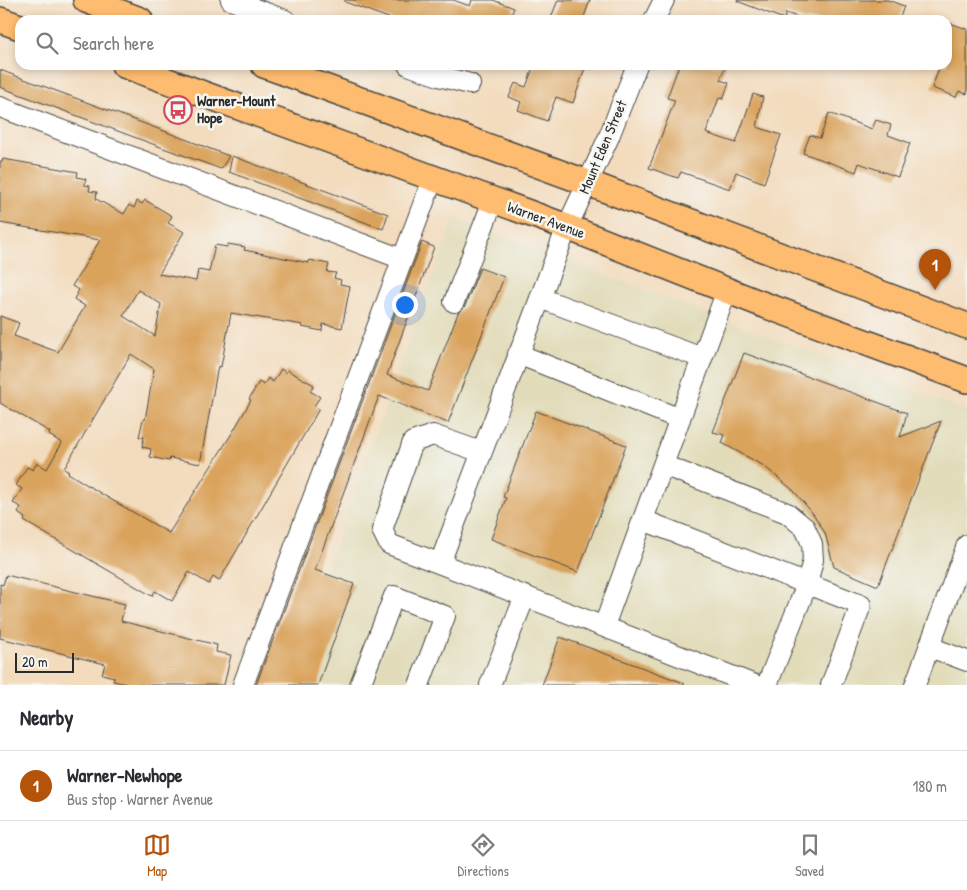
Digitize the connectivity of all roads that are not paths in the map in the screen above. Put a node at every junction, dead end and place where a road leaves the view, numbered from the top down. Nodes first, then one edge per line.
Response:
1 (86, 0) edge
2 (231, 0) edge
3 (664, 0) edge
4 (126, 15) edge
5 (272, 15) edge
6 (656, 15) edge
7 (0, 20) edge
8 (15, 25) edge
9 (138, 70) edge
10 (278, 70) edge
11 (422, 70) edge
12 (634, 70) edge
13 (470, 84) dead end
14 (0, 106) edge
15 (433, 178) junction
16 (588, 183) junction
17 (493, 200) junction
18 (566, 227) junction
19 (402, 259) junction
20 (727, 290) junction
21 (540, 298) junction
22 (454, 302) dead end
23 (967, 326) edge
24 (518, 354) junction
25 (702, 358) junction
26 (967, 380) edge
27 (680, 419) junction
28 (481, 452) junction
29 (663, 465) junction
30 (643, 520) junction
31 (967, 545) edge
32 (440, 563) junction
33 (807, 584) junction
34 (525, 596) junction
35 (604, 626) junction
36 (930, 647) junction
37 (967, 661) edge
38 (243, 685) edge
39 (360, 685) edge
40 (419, 685) edge
41 (490, 685) edge
42 (755, 685) edge
43 (767, 685) edge
44 (831, 685) edge
45 (915, 685) edge

1 - 4 main road
2 - 5 street
3 - 6 street
7 - 8 main road
9 - 15 main road, Warner Avenue
10 - 16 main road
11 - 13 street
12 - 16 street, Mount Eden Street
14 - 19 street
15 - 17 main road, Warner Avenue
15 - 19 street
16 - 18 street, Mount Eden Street
16 - 23 main road
17 - 18 main road, Warner Avenue
17 - 22 street
18 - 20 main road, Warner Avenue
18 - 21 street, Mount Eden Street
19 - 38 street
20 - 25 street
20 - 26 main road, Warner Avenue
21 - 24 street, Mount Eden Street
21 - 25 street
24 - 27 street
24 - 28 street, Mount Eden Street
25 - 27 street
27 - 29 street
28 - 32 street, Mount Eden Street
28 - 32 street
29 - 30 street
29 - 33 street
30 - 33 street
30 - 35 street
31 - 36 street
32 - 34 street
33 - 43 street
33 - 44 street
34 - 35 street
34 - 41 street
35 - 42 street
36 - 37 street
36 - 45 street
39 - 40 street

